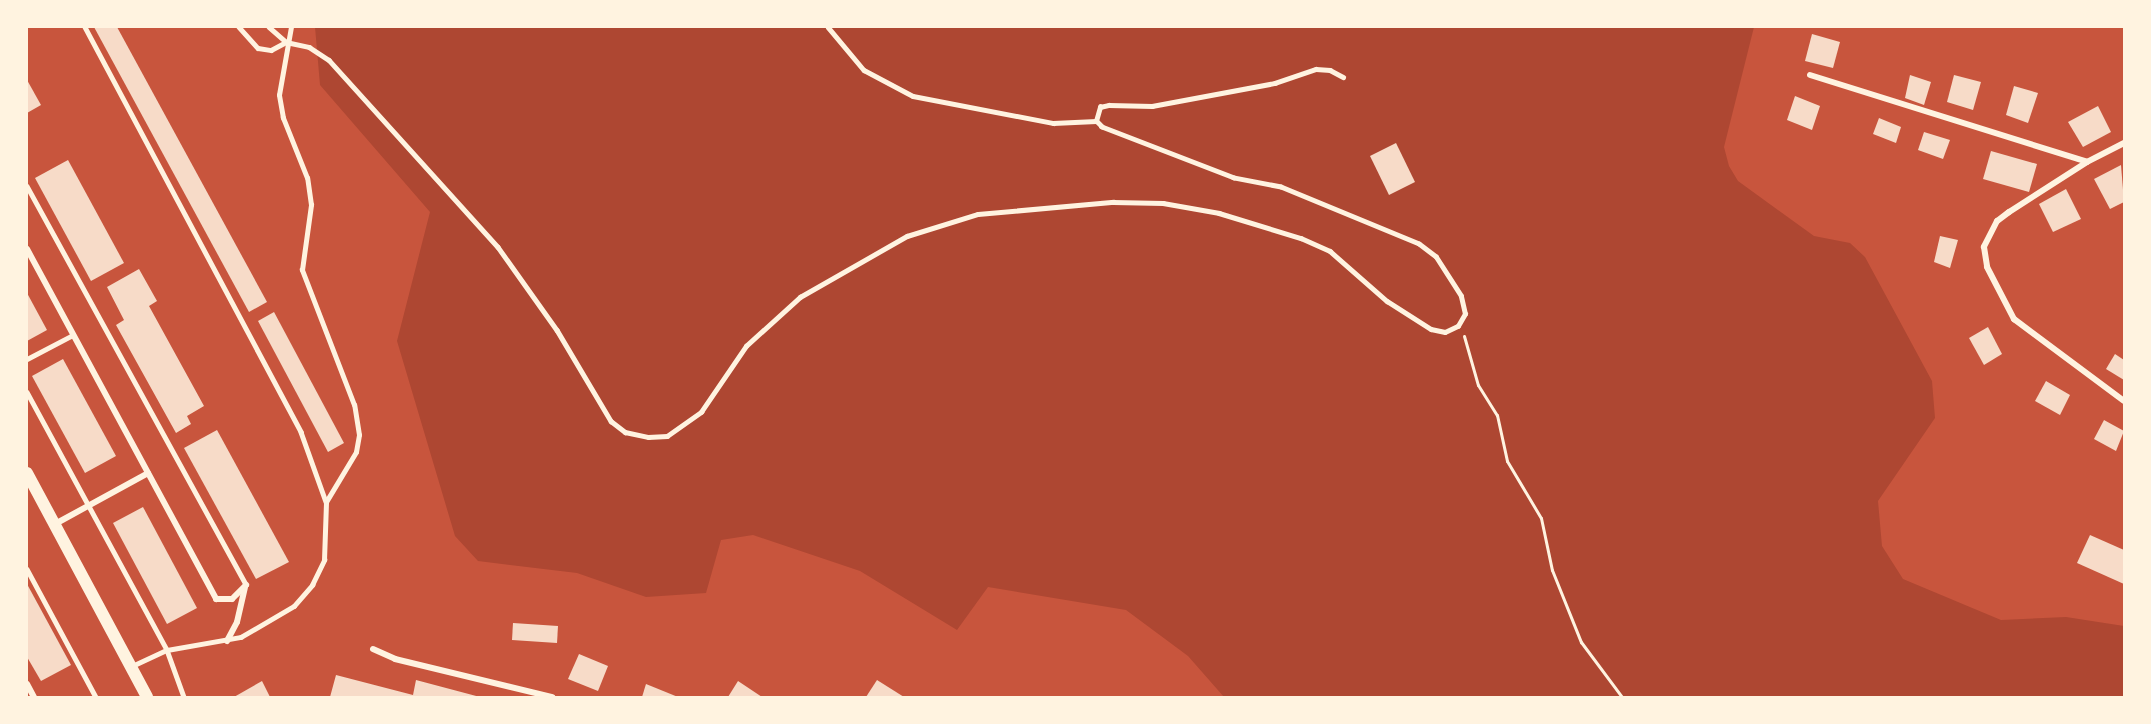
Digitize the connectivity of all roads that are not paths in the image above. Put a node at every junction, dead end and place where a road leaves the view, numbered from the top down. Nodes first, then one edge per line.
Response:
1 (85, 27) edge
2 (239, 27) edge
3 (269, 27) edge
4 (291, 27) edge
5 (828, 27) edge
6 (286, 42) junction
7 (1810, 75) dead end
8 (1343, 77) dead end
9 (1096, 121) junction
10 (2124, 143) edge
11 (2087, 162) junction
12 (27, 186) edge
13 (27, 249) edge
14 (73, 334) junction
15 (27, 359) edge
16 (27, 392) edge
17 (2124, 401) edge
18 (27, 472) edge
19 (148, 473) junction
20 (326, 502) junction
21 (88, 506) junction
22 (55, 524) junction
23 (27, 569) edge
24 (246, 585) junction
25 (227, 641) junction
26 (373, 649) dead end
27 (166, 650) junction
28 (131, 666) junction
29 (27, 684) edge
30 (34, 697) edge
31 (96, 697) edge
32 (147, 697) edge
33 (184, 697) edge
34 (552, 697) edge

1 - 20 lane
2 - 6 lane
3 - 6 lane
4 - 6 lane
5 - 9 lane
6 - 9 lane
6 - 20 lane
7 - 11 street
8 - 9 lane
10 - 11 street
11 - 17 street
12 - 24 lane
13 - 14 street
14 - 15 lane
14 - 19 street
16 - 21 lane
18 - 22 main road
19 - 21 street
19 - 24 street
20 - 25 lane
21 - 22 street
21 - 27 lane
22 - 28 main road
23 - 31 lane
24 - 25 street
25 - 27 lane
26 - 34 street
27 - 28 lane
27 - 33 lane
28 - 32 main road
29 - 30 street

